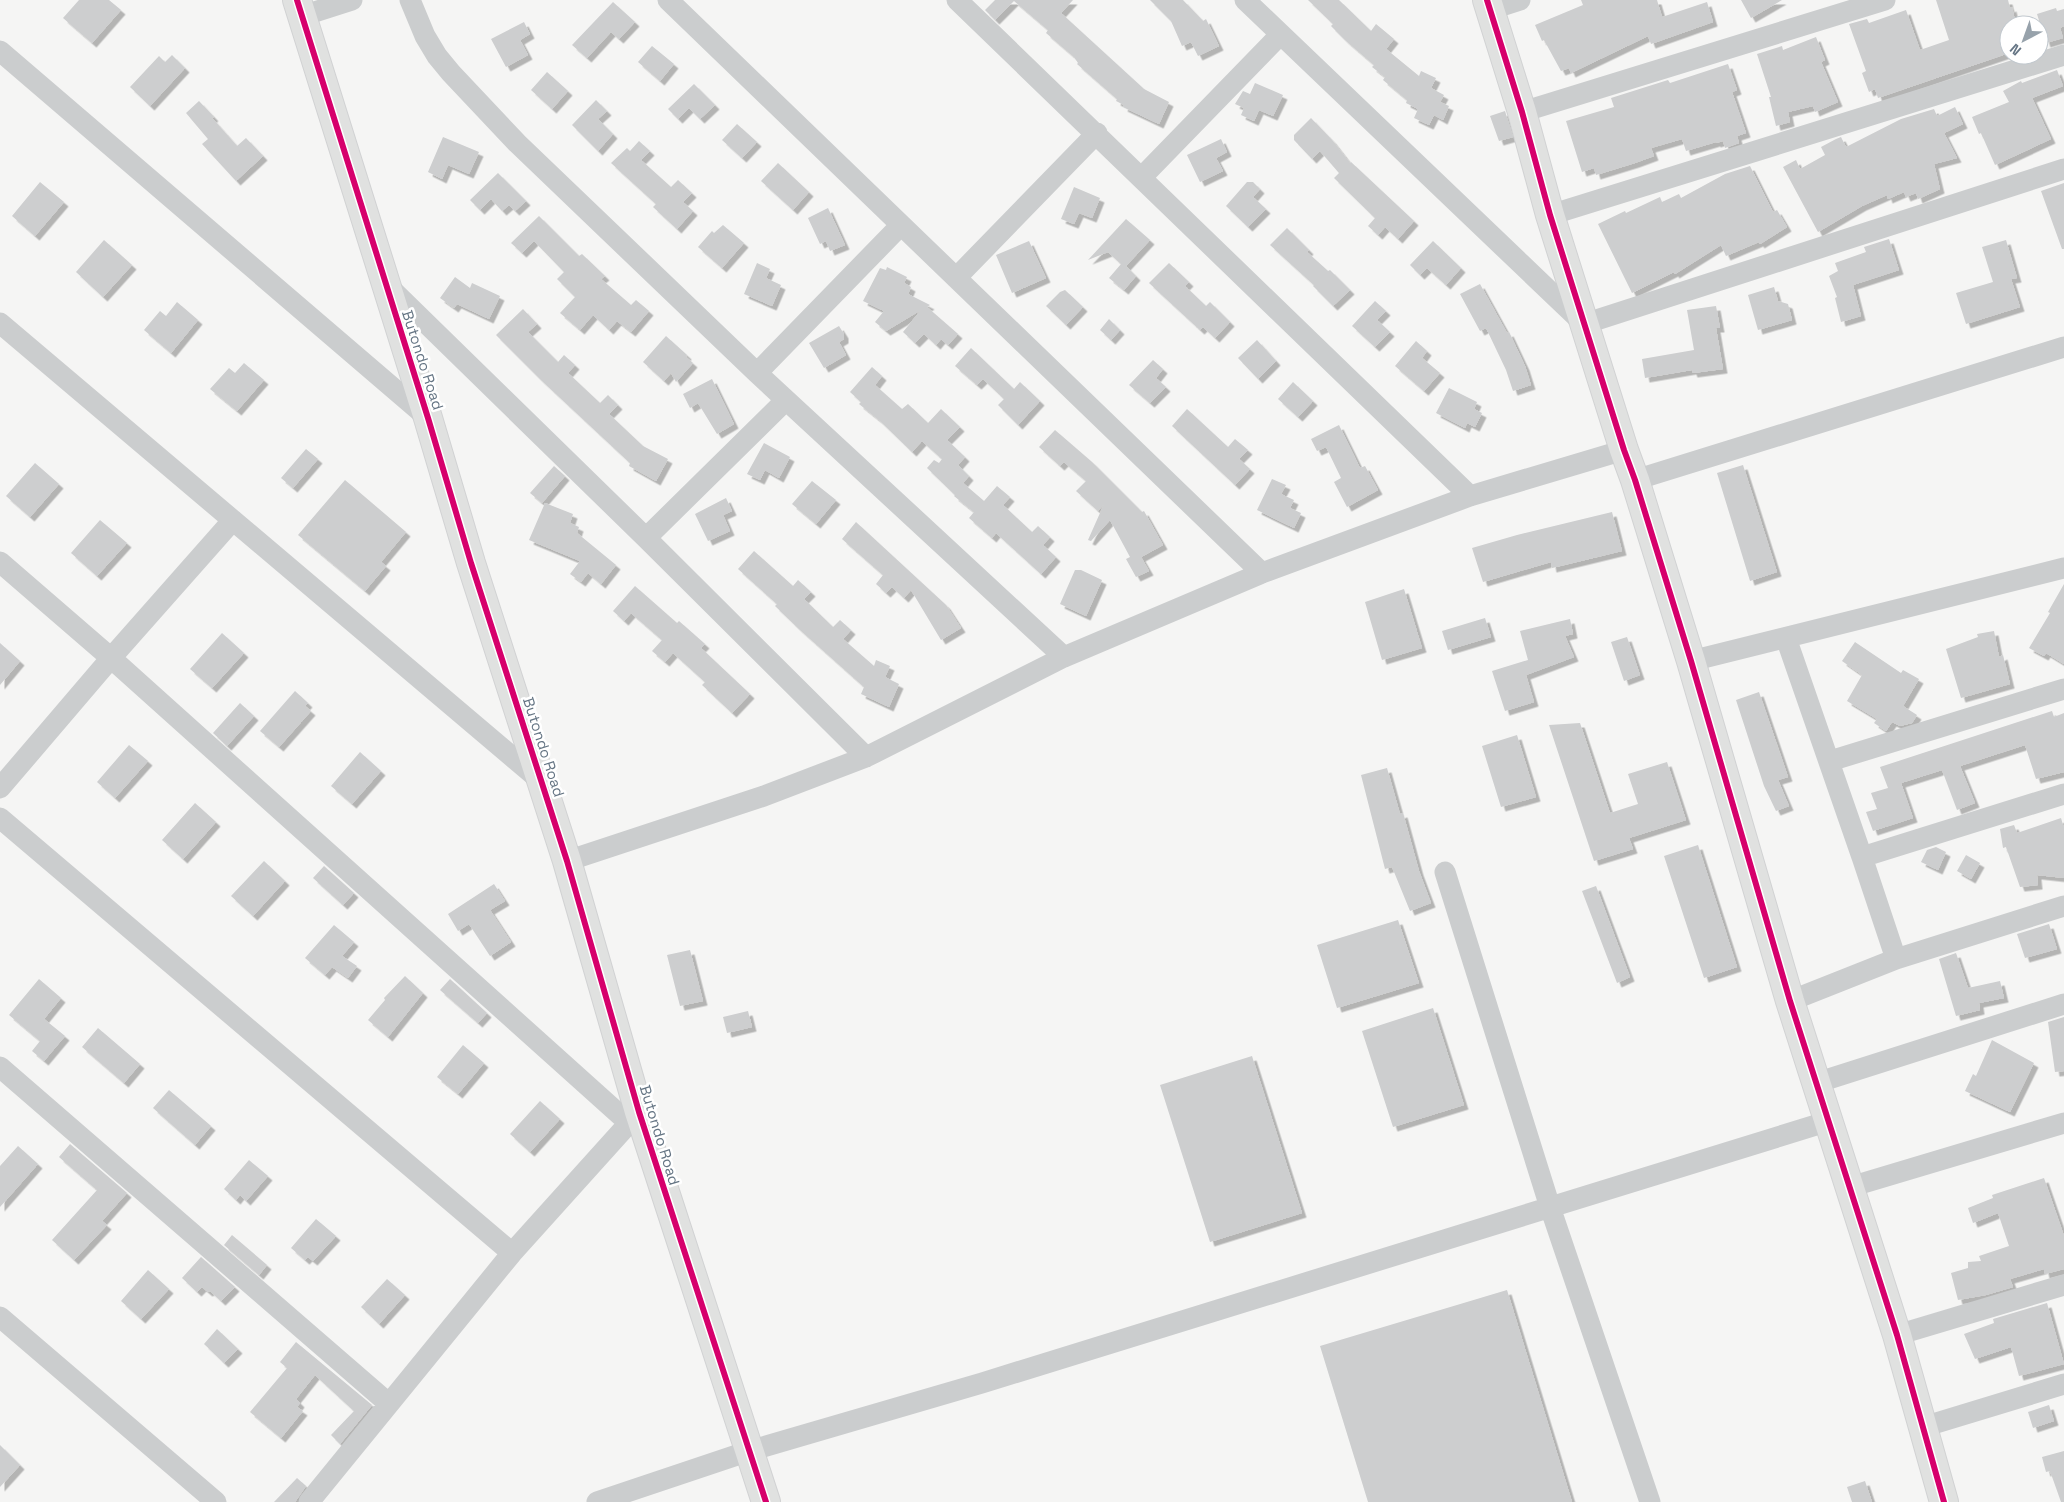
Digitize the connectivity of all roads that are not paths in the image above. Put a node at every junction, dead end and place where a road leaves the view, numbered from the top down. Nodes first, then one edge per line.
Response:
1 (352, 0) edge
2 (410, 0) edge
3 (668, 0) edge
4 (957, 0) edge
5 (1245, 0) edge
6 (1520, 0) edge
7 (1885, 0) edge
8 (1488, 5) edge
9 (300, 8) edge
10 (1280, 35) junction
11 (0, 51) edge
12 (2064, 55) edge
13 (1522, 112) junction
14 (1097, 133) junction
15 (2064, 170) edge
16 (1142, 177) junction
17 (1550, 214) junction
18 (901, 225) junction
19 (956, 278) junction
20 (387, 285) junction
21 (0, 322) edge
22 (1584, 324) junction
23 (2064, 347) edge
24 (757, 373) junction
25 (786, 400) junction
26 (428, 418) junction
27 (1624, 450) junction
28 (1635, 480) junction
29 (1470, 496) junction
30 (233, 520) junction
31 (646, 538) junction
32 (0, 562) edge
33 (2064, 568) edge
34 (1262, 573) junction
35 (1786, 638) junction
36 (1064, 657) junction
37 (111, 658) junction
38 (1691, 661) junction
39 (2064, 689) edge
40 (866, 757) junction
41 (1830, 761) junction
42 (542, 782) junction
43 (0, 788) edge
44 (2064, 794) edge
45 (0, 818) edge
46 (1862, 857) junction
47 (567, 861) junction
48 (1445, 872) dead end
49 (2064, 906) edge
50 (1896, 959) junction
51 (1790, 1001) junction
52 (2064, 1004) edge
53 (0, 1067) edge
54 (1816, 1082) junction
55 (634, 1118) junction
56 (1829, 1121) junction
57 (2064, 1123) edge
58 (1850, 1188) junction
59 (1550, 1207) junction
60 (512, 1253) junction
61 (2064, 1285) edge
62 (0, 1317) edge
63 (1897, 1335) junction
64 (2064, 1384) edge
65 (388, 1403) junction
66 (1923, 1427) junction
67 (749, 1451) junction
68 (216, 1502) edge
69 (308, 1502) edge
70 (597, 1502) edge
71 (766, 1502) edge
72 (1650, 1502) edge
73 (1944, 1502) edge

1 - 9 street
2 - 24 street
3 - 18 street
4 - 14 street
5 - 10 street
6 - 8 street
7 - 13 street
8 - 13 street
9 - 20 street, Butondo Road
10 - 16 street
10 - 22 street
11 - 26 street
12 - 17 street
13 - 17 street
14 - 16 street
14 - 19 street
15 - 22 street
16 - 29 street
17 - 22 street
18 - 19 street
18 - 24 street
19 - 34 street
20 - 26 street, Butondo Road
20 - 31 street
21 - 30 street
22 - 27 street
23 - 28 street
24 - 25 street
25 - 31 street
25 - 36 street
26 - 42 street, Butondo Road
27 - 28 street
27 - 29 street
28 - 38 street
29 - 34 street
30 - 37 street
30 - 42 street
31 - 40 street
32 - 37 street
33 - 35 street
34 - 36 street
35 - 38 street
35 - 41 street
36 - 40 street
37 - 43 street
37 - 55 street
38 - 51 street
39 - 41 street
40 - 47 street
41 - 46 street
42 - 47 street, Butondo Road
44 - 46 street
45 - 60 street
46 - 50 street
47 - 55 street, Butondo Road
48 - 59 street
49 - 50 street
50 - 51 street
51 - 54 street
52 - 54 street
53 - 65 street
54 - 56 street
55 - 60 street
55 - 67 street, Butondo Road
56 - 58 street
56 - 59 street
57 - 58 street
58 - 63 street
59 - 67 street
59 - 72 street
60 - 65 street
61 - 63 street
62 - 68 street
63 - 66 street
64 - 66 street
65 - 69 street
66 - 73 street
67 - 70 street
67 - 71 street, Butondo Road

